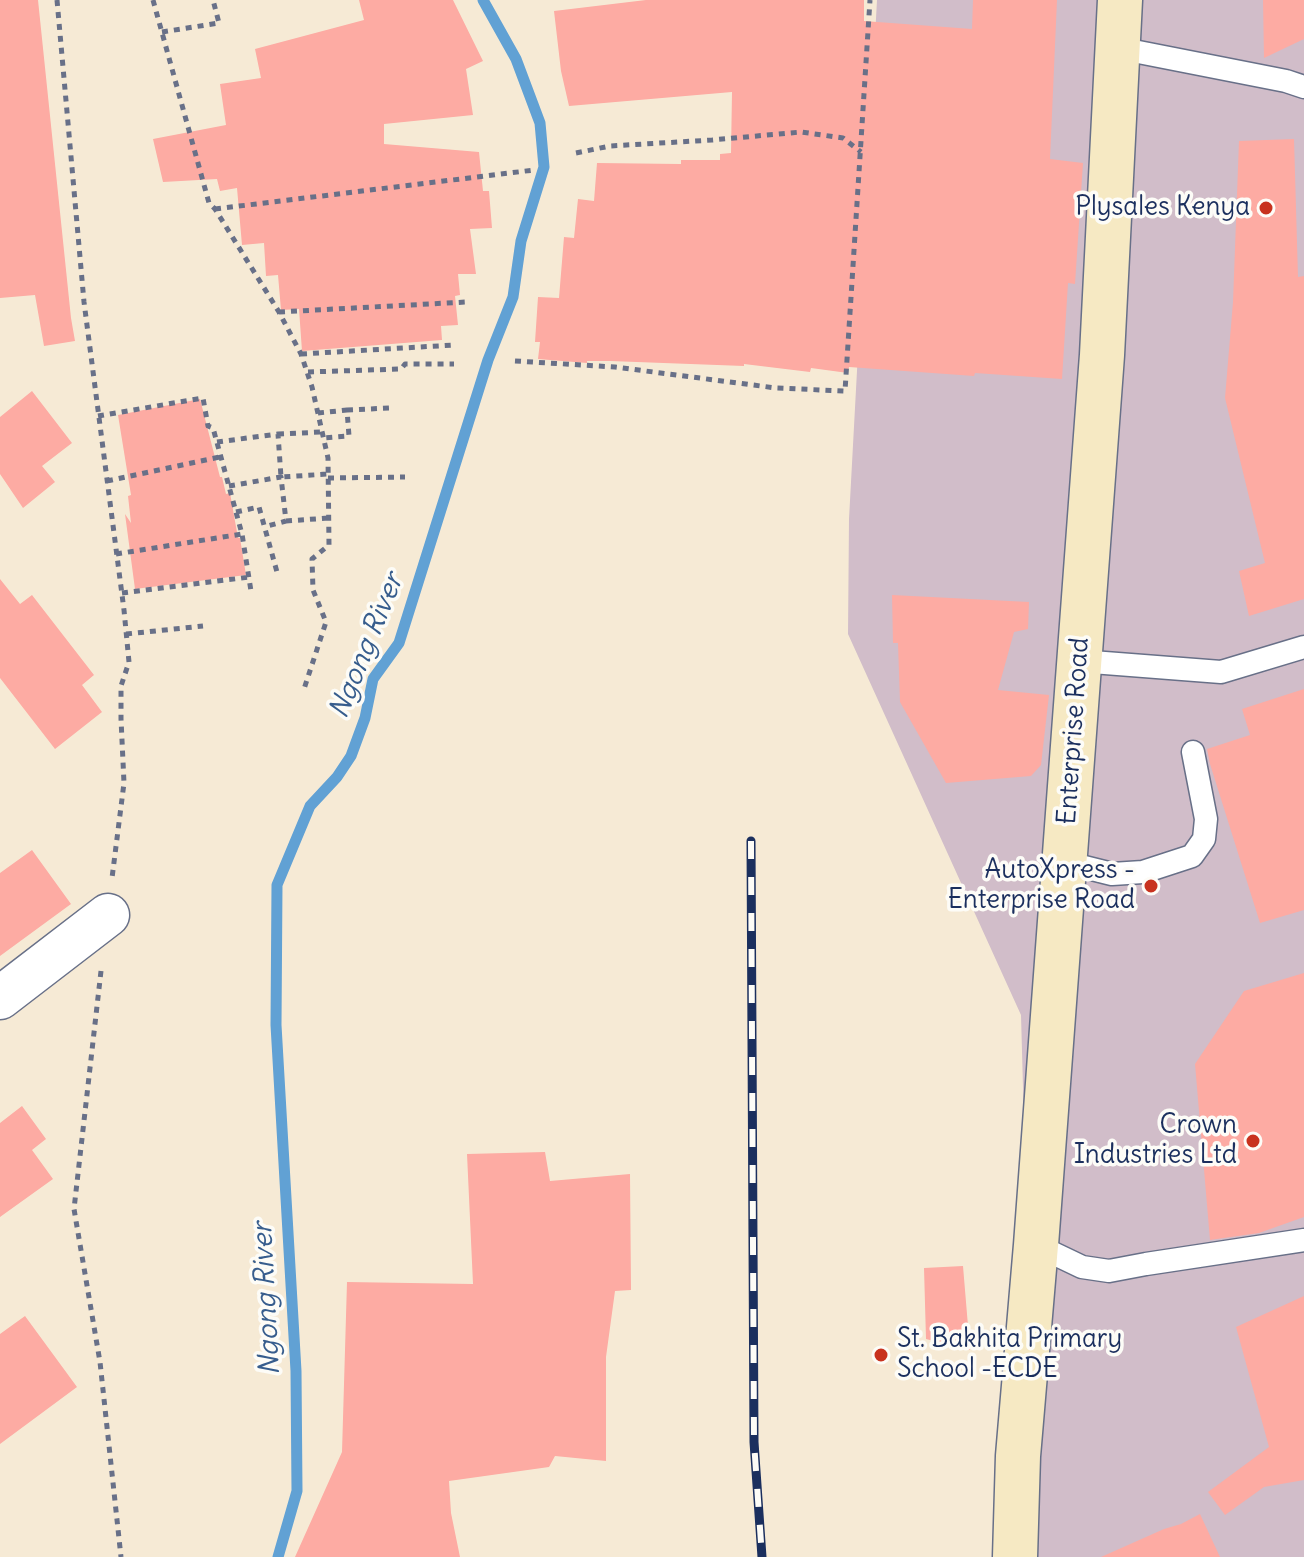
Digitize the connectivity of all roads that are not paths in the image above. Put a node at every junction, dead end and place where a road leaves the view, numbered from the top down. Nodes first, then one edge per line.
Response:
1 (1120, 0) edge
2 (1118, 48) junction
3 (1304, 87) edge
4 (1304, 647) edge
5 (1079, 661) junction
6 (1193, 752) dead end
7 (1064, 862) junction
8 (108, 915) road end
9 (0, 998) edge
10 (1304, 1240) edge
11 (1036, 1245) junction
12 (1015, 1557) edge

1 - 2 main road, Enterprise Road
2 - 3 lane
2 - 5 main road, Enterprise Road
4 - 5 lane
5 - 7 main road, Enterprise Road
6 - 7 lane
7 - 11 main road, Enterprise Road
8 - 9 street
10 - 11 lane
11 - 12 main road, Enterprise Road

